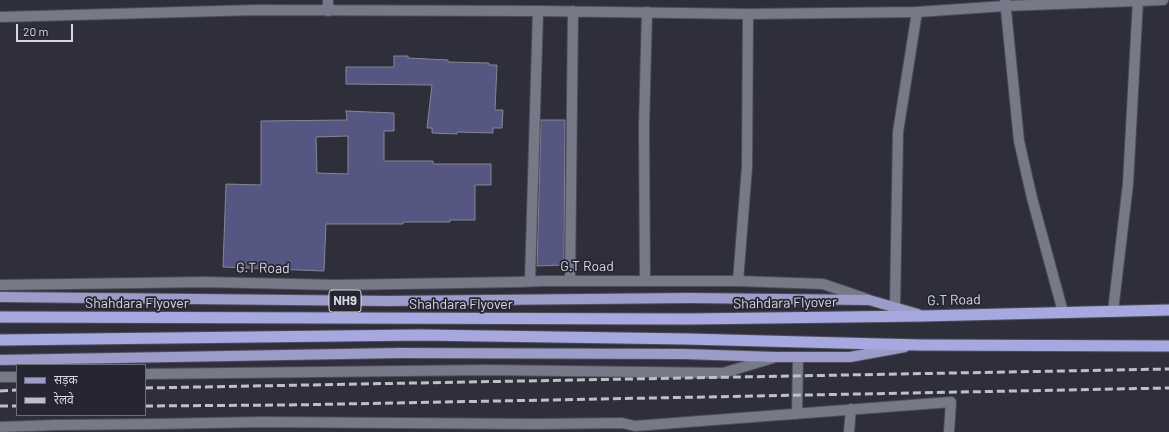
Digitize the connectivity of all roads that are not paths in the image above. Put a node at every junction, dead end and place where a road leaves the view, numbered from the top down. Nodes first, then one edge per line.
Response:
1 (328, 0) edge
2 (1138, 0) edge
3 (1162, 0) edge
4 (1005, 3) edge
5 (328, 11) junction
6 (538, 11) junction
7 (573, 11) junction
8 (647, 12) junction
9 (917, 12) junction
10 (748, 14) junction
11 (0, 17) edge
12 (570, 281) junction
13 (646, 281) junction
14 (738, 281) junction
15 (530, 282) junction
16 (0, 285) edge
17 (0, 297) edge
18 (869, 300) junction
19 (894, 307) junction
20 (1169, 310) edge
21 (1113, 311) junction
22 (1063, 312) junction
23 (922, 316) junction
24 (0, 317) edge
25 (0, 340) edge
26 (919, 345) junction
27 (1169, 346) edge
28 (798, 357) junction
29 (775, 358) junction
30 (0, 360) edge
31 (146, 374) edge
32 (0, 377) edge
33 (16, 377) edge
34 (850, 409) junction
35 (797, 414) junction
36 (0, 426) edge
37 (262, 427) edge
38 (351, 427) edge
39 (57, 428) edge
40 (154, 428) edge
41 (537, 428) edge
42 (636, 429) edge
43 (849, 432) edge
44 (949, 432) edge

1 - 5 street
2 - 3 street
2 - 4 street
2 - 21 street
4 - 9 street
4 - 22 street
5 - 6 street
5 - 11 street
6 - 7 street
6 - 15 street
7 - 8 street
7 - 12 street
8 - 10 street
8 - 13 street
9 - 10 street
9 - 19 street
10 - 14 street
12 - 13 street, G.T Road
12 - 15 street, G.T Road
13 - 14 street, G.T Road
14 - 18 street, G.T Road
15 - 16 street, G.T Road
17 - 18 main road, Shahdara Flyover / NH9
18 - 19 main road, G.T Road
19 - 23 main road, G.T Road
20 - 21 highway, G.T Road
21 - 22 highway, G.T Road
22 - 23 highway, G.T Road
23 - 24 highway, Shahdara Flyover
25 - 26 highway
26 - 27 highway
26 - 28 main road
28 - 29 main road
28 - 35 street
29 - 30 main road
29 - 31 street
32 - 33 street
34 - 35 street
34 - 43 street
34 - 44 street
35 - 42 street
36 - 39 street
37 - 38 street
37 - 40 street
38 - 41 street
39 - 40 street
41 - 42 street

